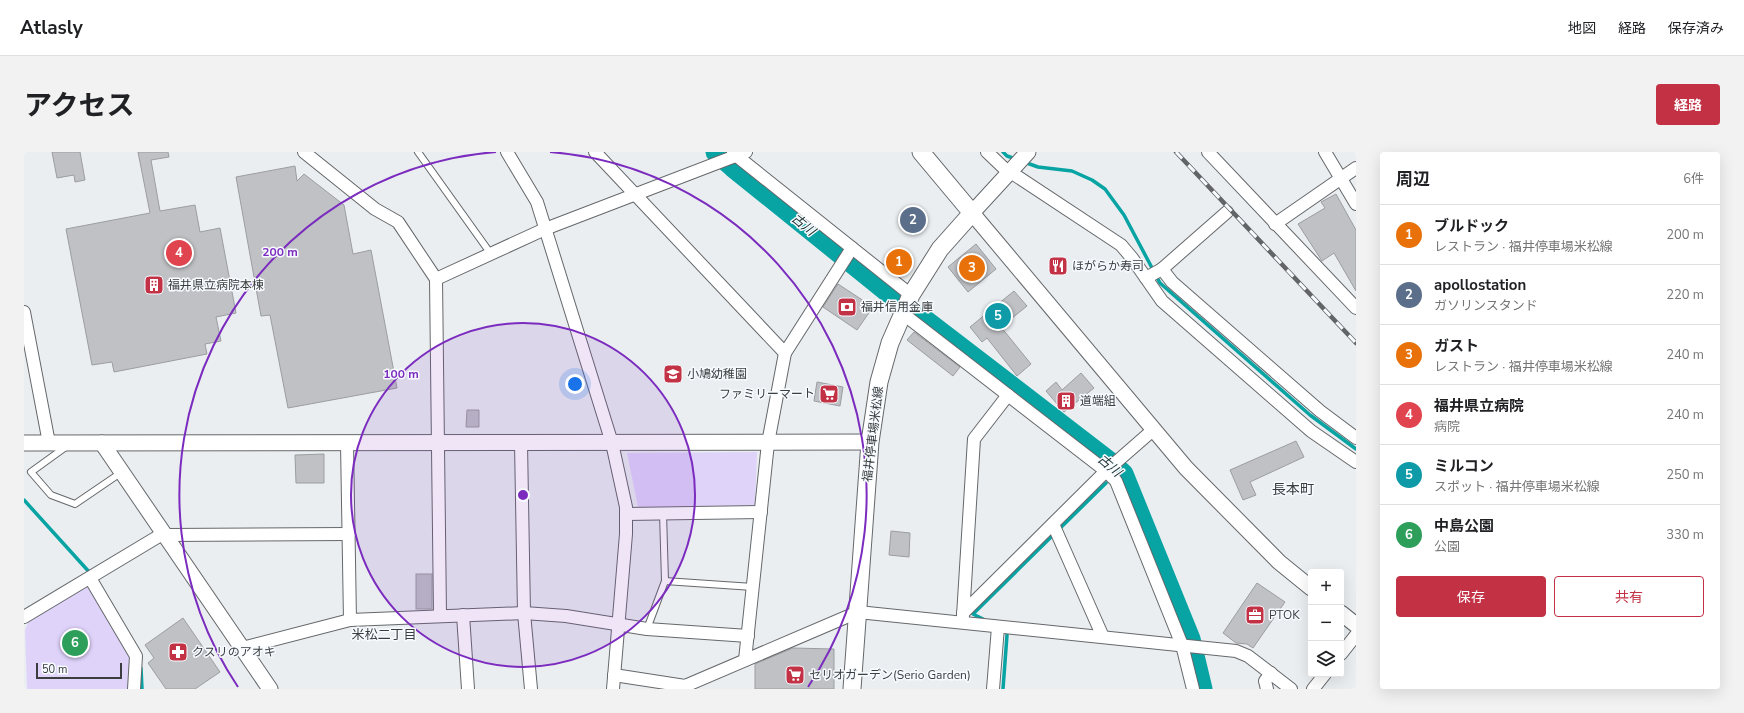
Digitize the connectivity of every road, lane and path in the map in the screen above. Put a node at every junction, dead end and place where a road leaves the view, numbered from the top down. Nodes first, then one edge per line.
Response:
1 (304, 152) edge
2 (418, 152) edge
3 (507, 152) edge
4 (595, 152) edge
5 (920, 152) edge
6 (987, 152) edge
7 (1028, 152) edge
8 (1208, 152) edge
9 (1325, 152) edge
10 (738, 153) edge
11 (1356, 168) edge
12 (1009, 171) junction
13 (1340, 179) junction
14 (635, 196) junction
15 (1356, 204) edge
16 (1226, 212) dead end
17 (972, 213) junction
18 (1275, 224) junction
19 (545, 229) junction
20 (852, 248) junction
21 (491, 254) junction
22 (1162, 269) junction
23 (1146, 278) junction
24 (436, 279) junction
25 (912, 295) junction
26 (1356, 308) edge
27 (24, 312) edge
28 (902, 313) junction
29 (785, 353) junction
30 (1008, 395) junction
31 (1153, 430) junction
32 (1356, 438) edge
33 (768, 442) junction
34 (870, 442) junction
35 (24, 443) edge
36 (49, 443) junction
37 (71, 443) junction
38 (102, 443) junction
39 (347, 443) junction
40 (438, 443) junction
41 (521, 443) junction
42 (612, 443) junction
43 (1356, 462) edge
44 (1106, 471) junction
45 (122, 472) junction
46 (761, 512) junction
47 (626, 514) junction
48 (663, 514) junction
49 (1052, 524) junction
50 (165, 534) junction
51 (349, 534) junction
52 (90, 578) junction
53 (665, 581) junction
54 (1308, 586) edge
55 (753, 587) junction
56 (858, 612) junction
57 (524, 613) junction
58 (463, 614) junction
59 (440, 615) junction
60 (1344, 615) edge
61 (24, 617) edge
62 (963, 618) junction
63 (350, 620) junction
64 (618, 624) junction
65 (1356, 625) edge
66 (998, 627) junction
67 (647, 629) junction
68 (1356, 635) edge
69 (748, 636) junction
70 (1103, 637) junction
71 (1182, 645) junction
72 (242, 648) junction
73 (1344, 650) edge
74 (745, 660) junction
75 (1270, 673) junction
76 (614, 675) junction
77 (1323, 677) edge
78 (134, 689) edge
79 (270, 689) edge
80 (468, 689) edge
81 (531, 689) edge
82 (613, 689) edge
83 (852, 689) edge
84 (993, 689) edge
85 (1193, 689) edge
86 (1267, 689) edge
87 (1291, 689) edge
88 (1313, 689) edge

1 - 24 street
2 - 21 lane
3 - 19 street
4 - 14 street
5 - 17 main road
6 - 12 street
7 - 12 street
8 - 18 street
9 - 13 street
10 - 14 street
10 - 20 street
11 - 13 street
12 - 17 street
12 - 23 street
13 - 15 street
13 - 18 street
14 - 19 street
14 - 29 street
16 - 22 street
17 - 25 main road, 福井停車場米松線
17 - 31 street
18 - 26 street
19 - 21 street
19 - 42 street
20 - 25 street
20 - 29 street
21 - 24 street
22 - 23 street
22 - 32 street
23 - 43 street
24 - 40 street
25 - 28 main road, 福井停車場米松線
27 - 36 street
28 - 30 street
28 - 34 main road, 福井停車場米松線
29 - 33 street
30 - 44 street
30 - 62 street
31 - 44 street
31 - 54 street
33 - 34 street
33 - 42 street
33 - 46 street
34 - 56 main road, 福井停車場米松線
35 - 36 street
36 - 37 street
37 - 38 street
37 - 45 lane
38 - 39 street
38 - 45 street
39 - 40 street
39 - 51 street
40 - 41 street
40 - 59 street
41 - 42 street
41 - 57 street
42 - 47 street
44 - 49 street
44 - 71 street
45 - 50 street
46 - 48 street
46 - 55 street
47 - 48 street
47 - 64 street
48 - 53 lane
49 - 62 street
49 - 70 street
50 - 51 street
50 - 52 street
50 - 72 street
51 - 63 street
52 - 61 street
52 - 78 street
53 - 55 lane
53 - 67 lane
55 - 69 street
56 - 62 street
56 - 74 street
56 - 83 main road, 福井停車場米松線
57 - 58 street
57 - 64 street
57 - 81 street
58 - 59 street
58 - 80 street
59 - 63 street
60 - 65 street
62 - 66 street
63 - 72 street
64 - 67 street
64 - 76 street
66 - 70 street
66 - 84 street
67 - 69 street
68 - 73 street
69 - 74 street
70 - 71 street
71 - 75 street
71 - 85 street
72 - 79 street
74 - 76 street
75 - 86 street
75 - 87 street
76 - 82 street
77 - 88 street

